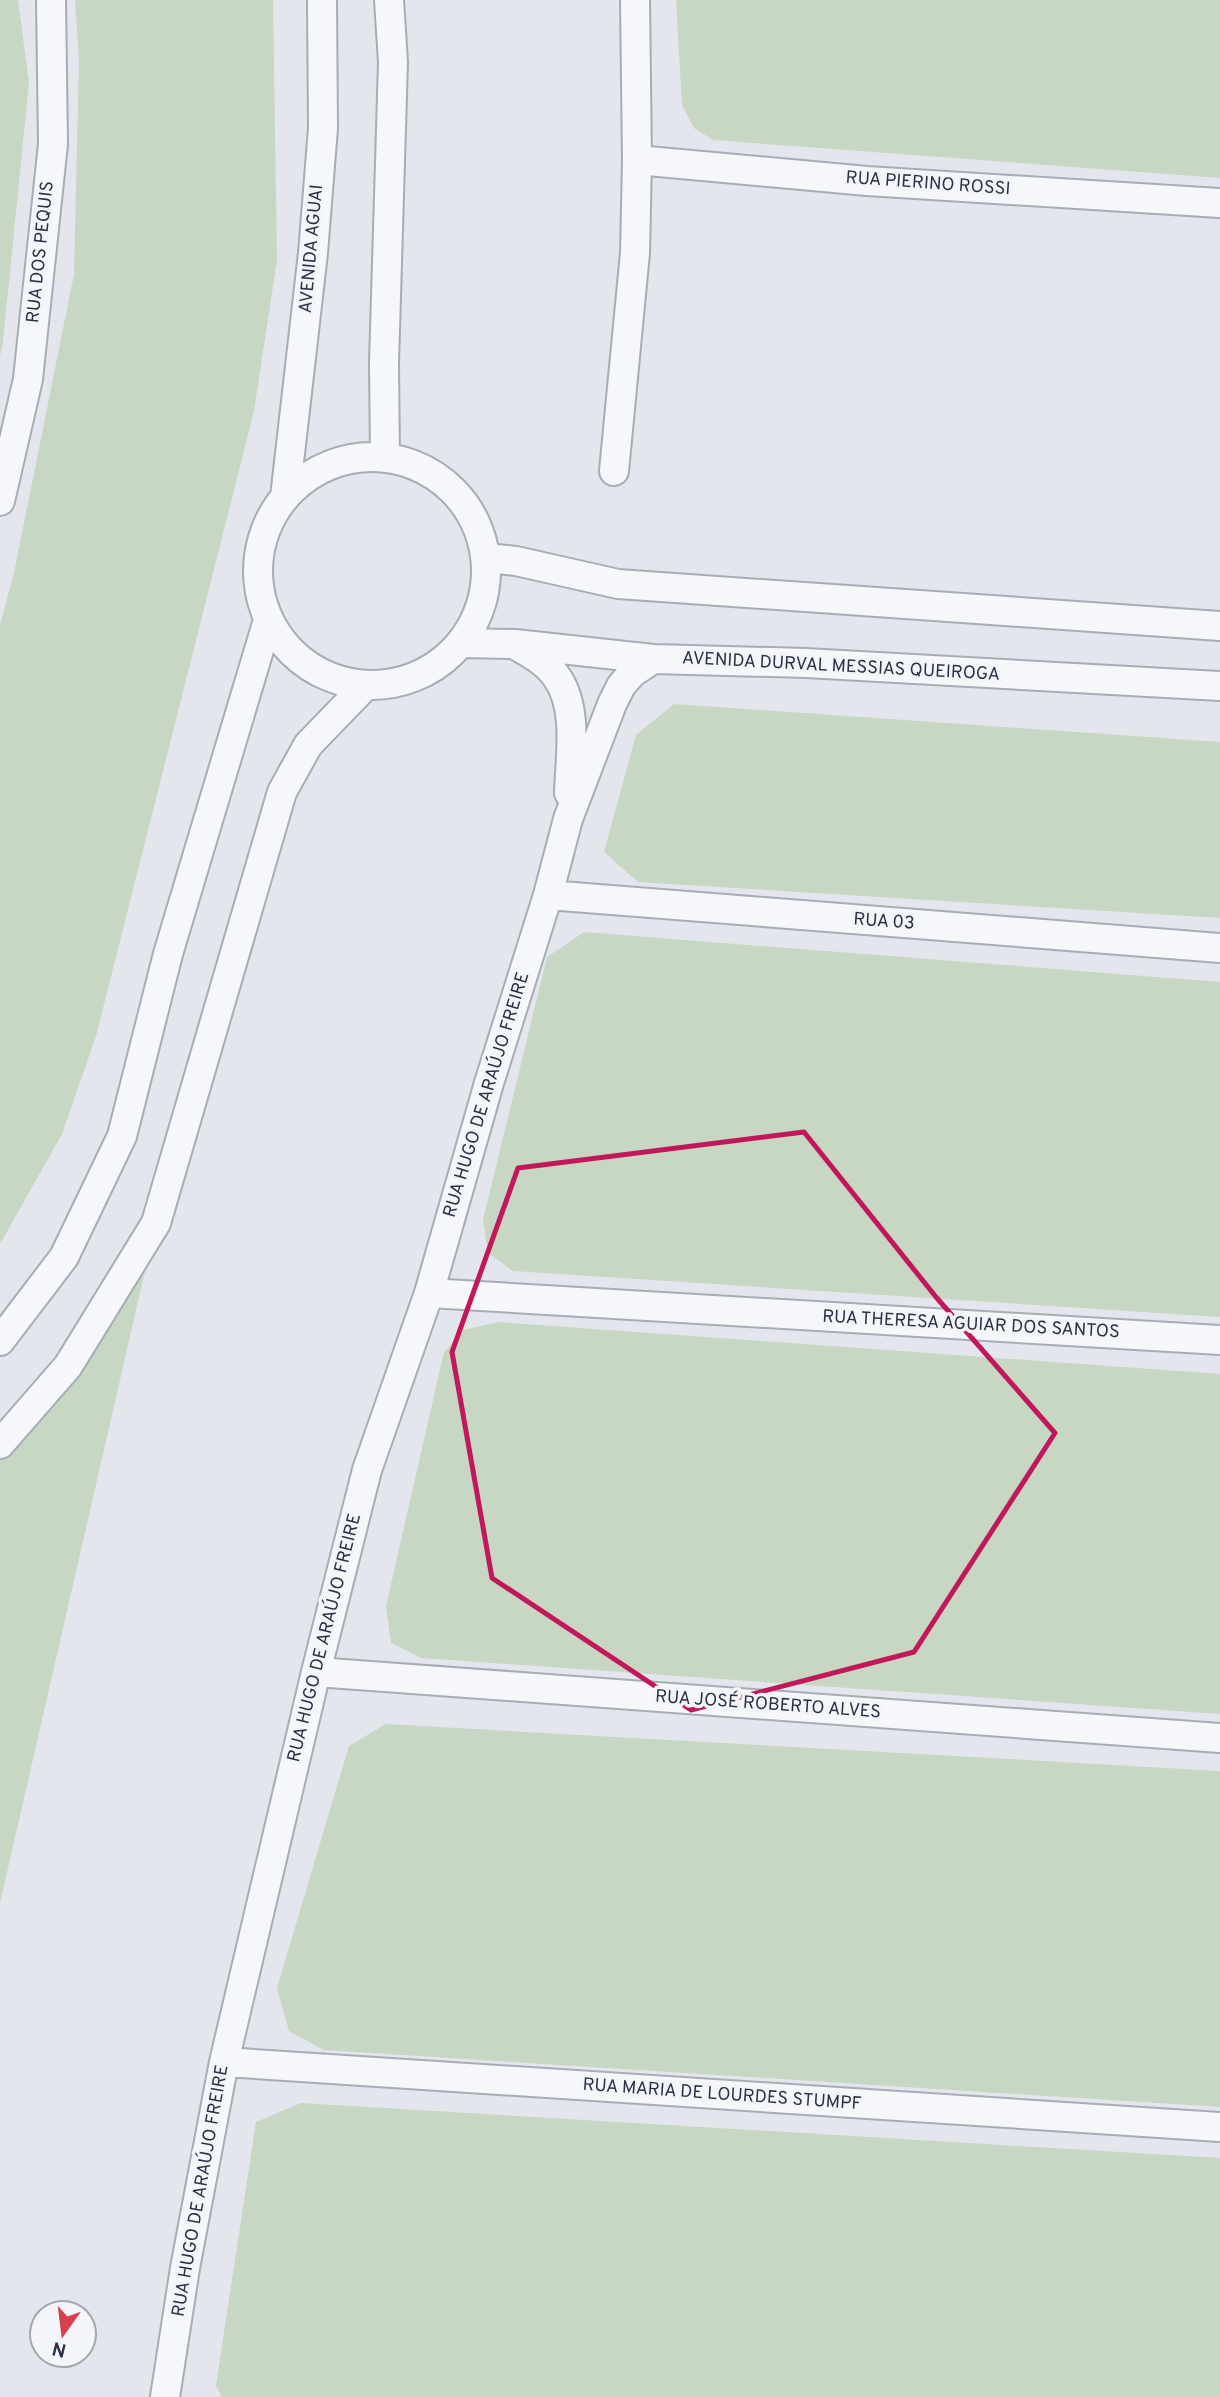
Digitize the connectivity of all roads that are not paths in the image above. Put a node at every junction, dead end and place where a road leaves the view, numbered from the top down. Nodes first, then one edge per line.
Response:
1 (51, 0) edge
2 (322, 0) edge
3 (389, 0) edge
4 (635, 0) edge
5 (637, 160) junction
6 (1220, 203) edge
7 (385, 458) junction
8 (614, 471) dead end
9 (285, 497) junction
10 (0, 501) edge
11 (486, 558) junction
12 (268, 620) junction
13 (1220, 626) edge
14 (462, 643) junction
15 (515, 644) junction
16 (653, 659) junction
17 (366, 685) junction
18 (1220, 686) edge
19 (568, 819) junction
20 (548, 895) junction
21 (1220, 948) edge
22 (429, 1293) junction
23 (1220, 1340) edge
24 (0, 1341) edge
25 (0, 1444) edge
26 (316, 1672) junction
27 (1220, 1738) edge
28 (224, 2062) junction
29 (1220, 2127) edge
30 (165, 2397) edge

1 - 10 street, RUA DOS PEQUIS
2 - 9 street, AVENIDA AGUAI
3 - 7 street
4 - 5 street
5 - 6 street, RUA PIERINO ROSSI
5 - 8 street
7 - 9 street
7 - 11 street
9 - 12 street
11 - 13 street
11 - 14 street
12 - 17 street
12 - 24 street
14 - 15 street, AVENIDA DURVAL MESSIAS QUEIROGA
14 - 17 street
15 - 16 street, AVENIDA DURVAL MESSIAS QUEIROGA
15 - 19 street
16 - 18 street, AVENIDA DURVAL MESSIAS QUEIROGA
16 - 19 street
17 - 25 street
19 - 20 street, RUA HUGO DE ARAÚJO FREIRE
20 - 21 street, RUA 03
20 - 22 street, RUA HUGO DE ARAÚJO FREIRE
22 - 23 street, RUA THERESA AGUIAR DOS SANTOS
22 - 26 street, RUA HUGO DE ARAÚJO FREIRE
26 - 27 street, RUA JOSÉ ROBERTO ALVES
26 - 28 street, RUA HUGO DE ARAÚJO FREIRE
28 - 29 street, RUA MARIA DE LOURDES STUMPF
28 - 30 street, RUA HUGO DE ARAÚJO FREIRE

